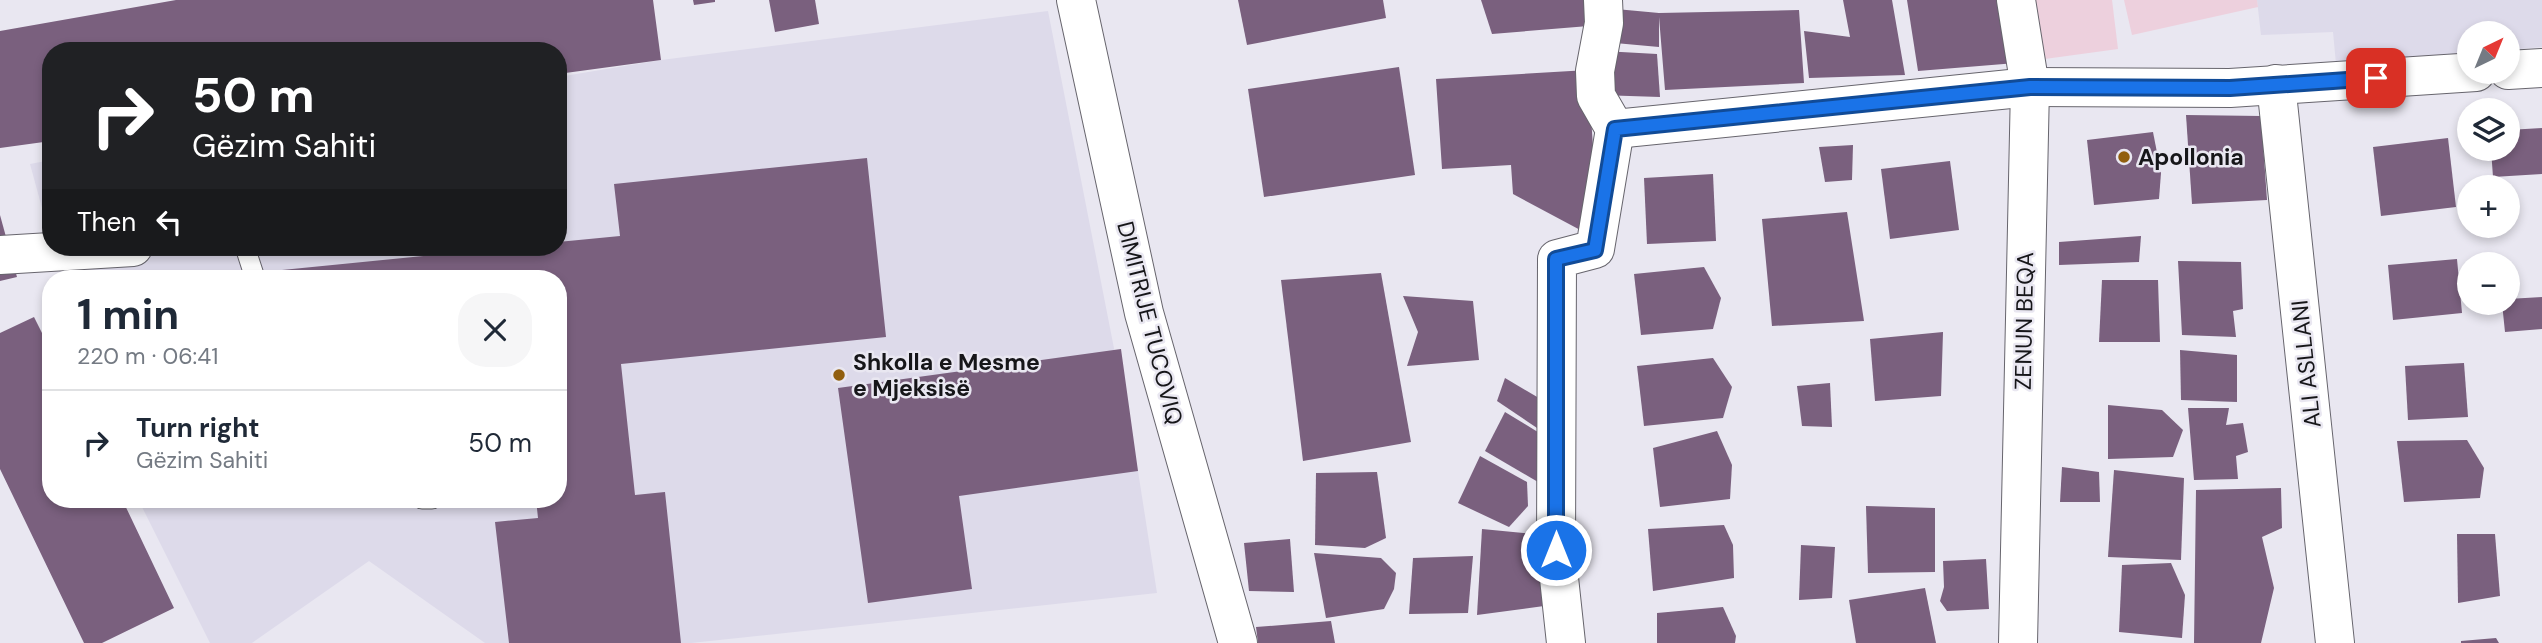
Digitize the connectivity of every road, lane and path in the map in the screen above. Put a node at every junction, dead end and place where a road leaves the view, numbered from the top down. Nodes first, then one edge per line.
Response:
1 (1076, 0) edge
2 (1603, 0) edge
3 (2016, 0) edge
4 (2542, 68) edge
5 (2520, 69) edge
6 (2457, 73) edge
7 (2276, 84) junction
8 (2030, 87) junction
9 (1615, 129) junction
10 (42, 252) edge
11 (0, 255) edge
12 (1238, 643) edge
13 (1566, 643) edge
14 (2018, 643) edge
15 (2335, 643) edge

1 - 12 street, DIMITRIJE TUCOVIQ
2 - 9 street
3 - 8 street, ZENUN BEQA
4 - 5 street
6 - 7 street
7 - 8 street
7 - 15 street, ALI ASLLANI
8 - 9 street
8 - 14 street, ZENUN BEQA
9 - 13 street
10 - 11 street

